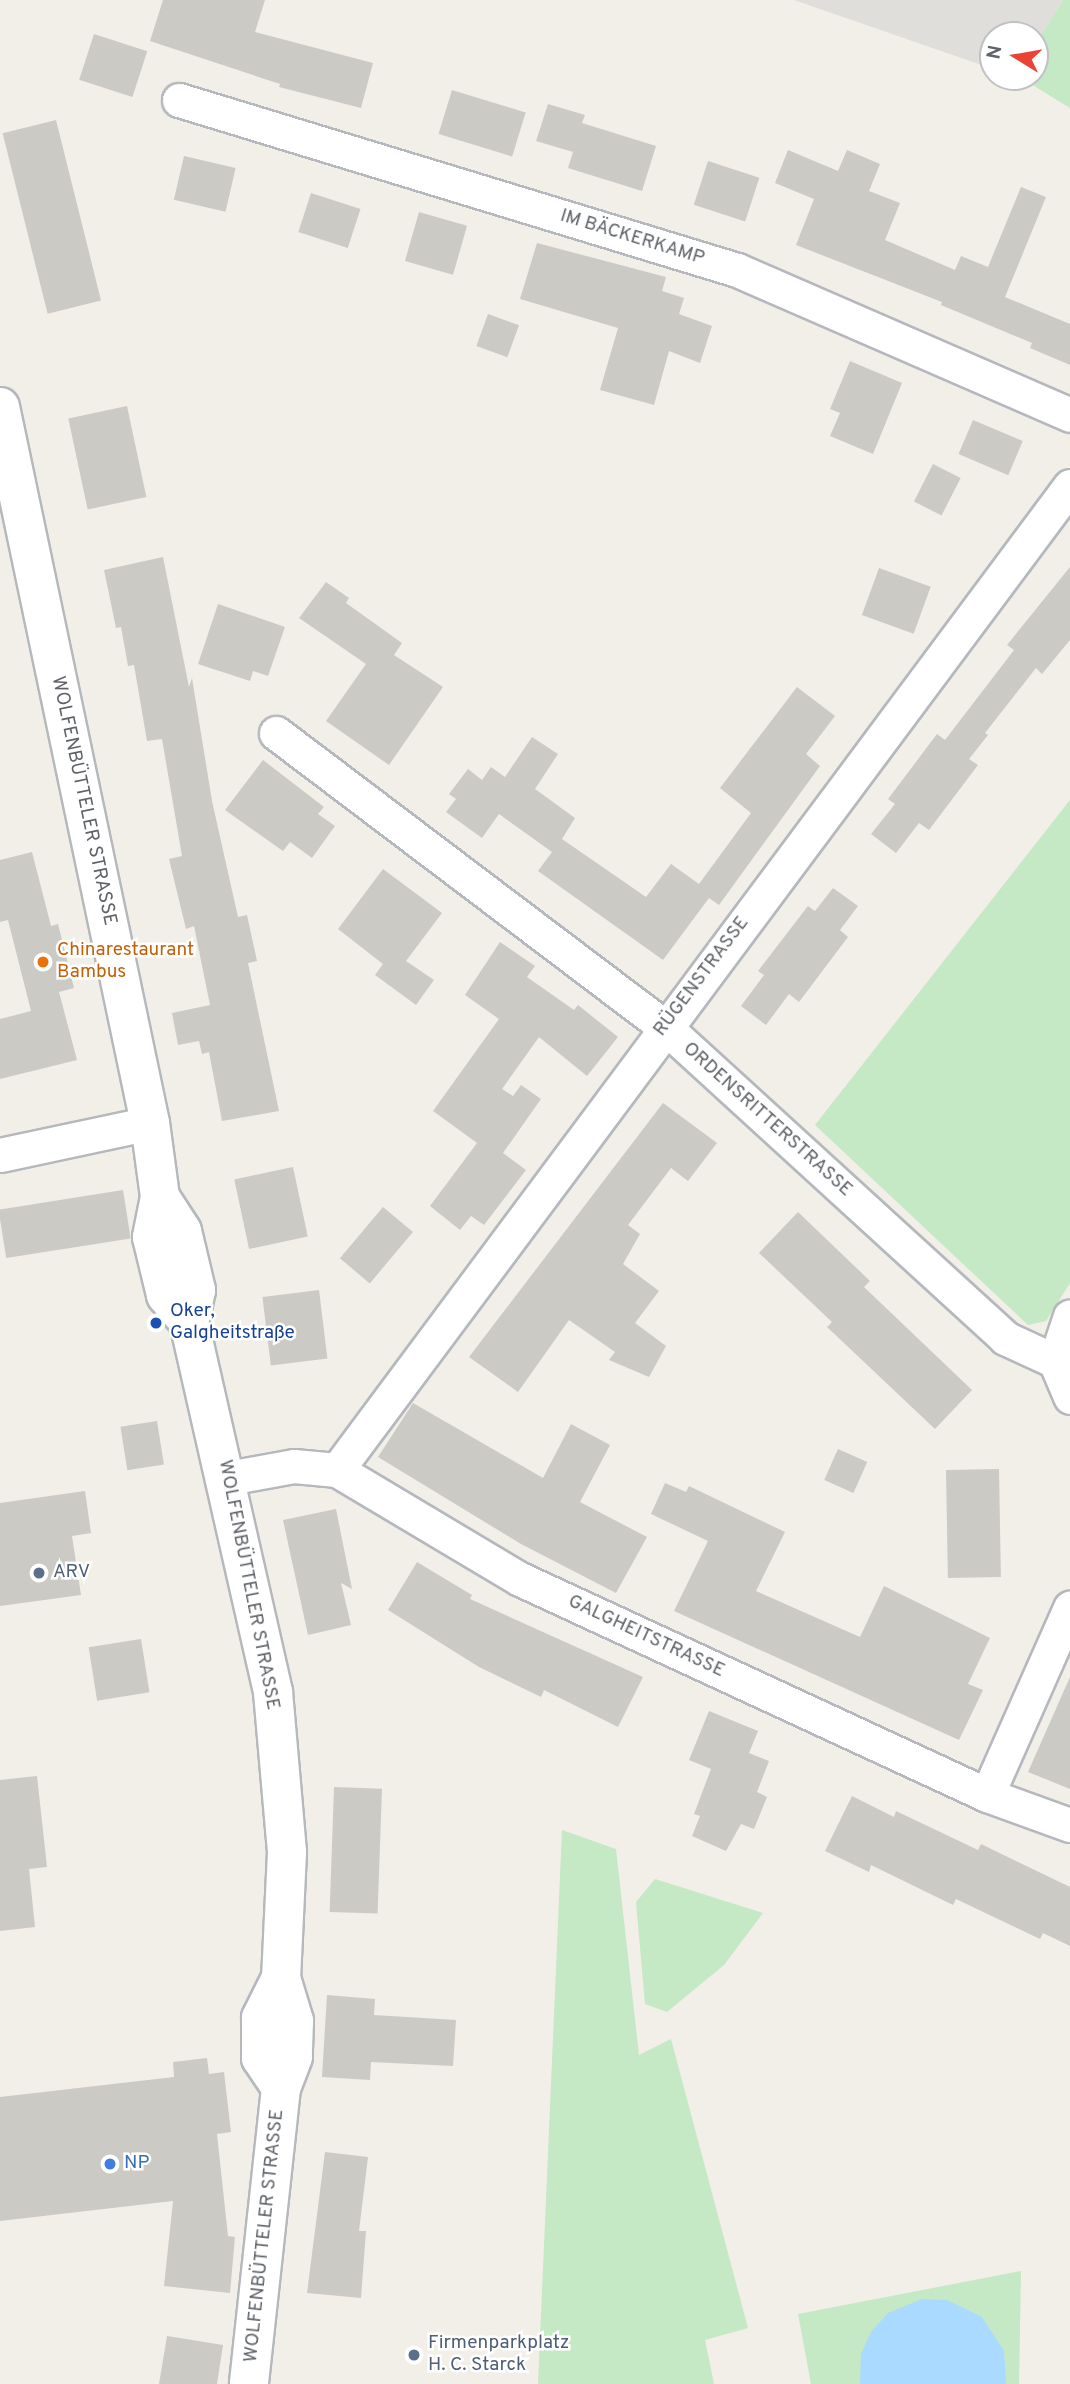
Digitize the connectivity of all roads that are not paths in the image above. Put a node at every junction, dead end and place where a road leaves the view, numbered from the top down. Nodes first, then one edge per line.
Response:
1 (179, 100) dead end
2 (0, 407) edge
3 (1070, 415) edge
4 (8, 482) edge
5 (1070, 486) edge
6 (276, 733) dead end
7 (665, 1027) junction
8 (150, 1123) junction
9 (0, 1155) edge
10 (1070, 1316) edge
11 (1055, 1361) junction
12 (1070, 1396) edge
13 (337, 1469) junction
14 (228, 1478) junction
15 (1070, 1608) edge
16 (987, 1795) junction
17 (1070, 1825) edge
18 (249, 2384) edge

1 - 3 street, IM BÄCKERKAMP
2 - 4 main road, WOLFENBÜTTELER STRASSE
4 - 8 main road, WOLFENBÜTTELER STRASSE
5 - 7 street, RÜGENSTRASSE
6 - 7 street, ORDENSRITTERSTRASSE
7 - 11 street, ORDENSRITTERSTRASSE
7 - 13 street, RÜGENSTRASSE
8 - 9 street
8 - 14 main road, WOLFENBÜTTELER STRASSE
10 - 11 street
11 - 12 street
13 - 14 street, GALGHEITSTRASSE
13 - 16 street, GALGHEITSTRASSE
14 - 18 main road, WOLFENBÜTTELER STRASSE
15 - 16 street
16 - 17 street, GALGHEITSTRASSE

